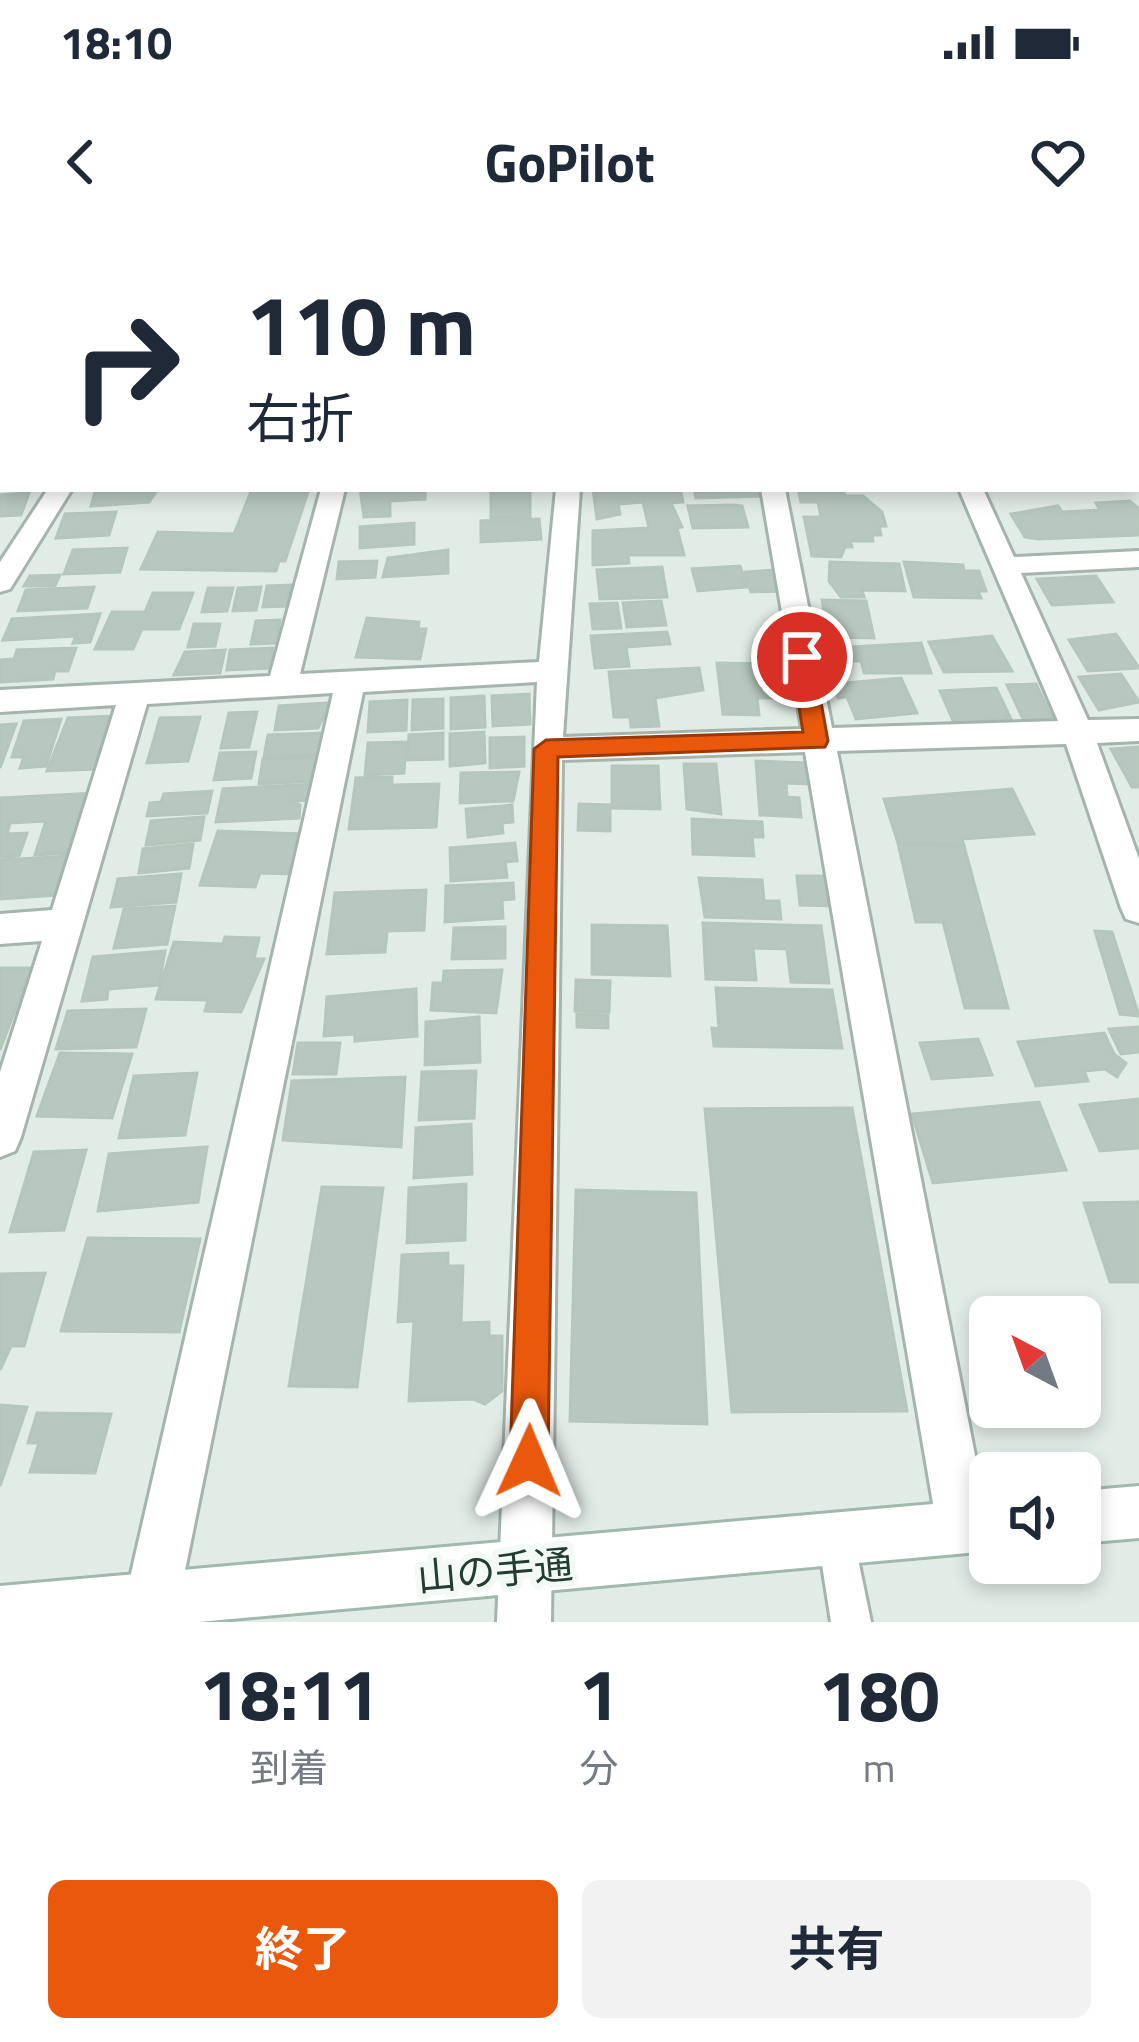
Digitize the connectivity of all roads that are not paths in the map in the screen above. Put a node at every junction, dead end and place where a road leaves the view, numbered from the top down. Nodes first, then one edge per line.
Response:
1 (58, 492) edge
2 (332, 492) edge
3 (568, 492) edge
4 (774, 492) edge
5 (971, 492) edge
6 (1139, 559) edge
7 (1003, 566) junction
8 (4, 568) edge
9 (552, 671) junction
10 (350, 682) junction
11 (282, 686) junction
12 (135, 694) junction
13 (0, 701) edge
14 (1139, 730) edge
15 (1078, 733) junction
16 (816, 741) junction
17 (546, 749) junction
18 (1139, 908) edge
19 (65, 924) junction
20 (0, 928) edge
21 (0, 1137) edge
22 (969, 1487) edge
23 (1139, 1512) edge
24 (1101, 1515) edge
25 (969, 1527) edge
26 (837, 1539) junction
27 (526, 1568) junction
28 (152, 1600) junction
29 (0, 1613) edge
30 (524, 1622) edge
31 (851, 1622) edge

1 - 8 street
2 - 11 street
3 - 9 street
4 - 16 street
5 - 7 street
6 - 7 street
7 - 15 street
9 - 10 street
9 - 17 street
10 - 11 street
10 - 28 street
11 - 12 street
12 - 13 street
12 - 19 street
14 - 15 street
15 - 16 street
15 - 18 street
16 - 17 street
16 - 22 street
17 - 27 street
19 - 20 street
19 - 21 street
23 - 24 street
25 - 26 street, 山の手通
26 - 27 street, 山の手通
26 - 31 lane
27 - 28 street, 山の手通
27 - 30 street
28 - 29 street, 山の手通

